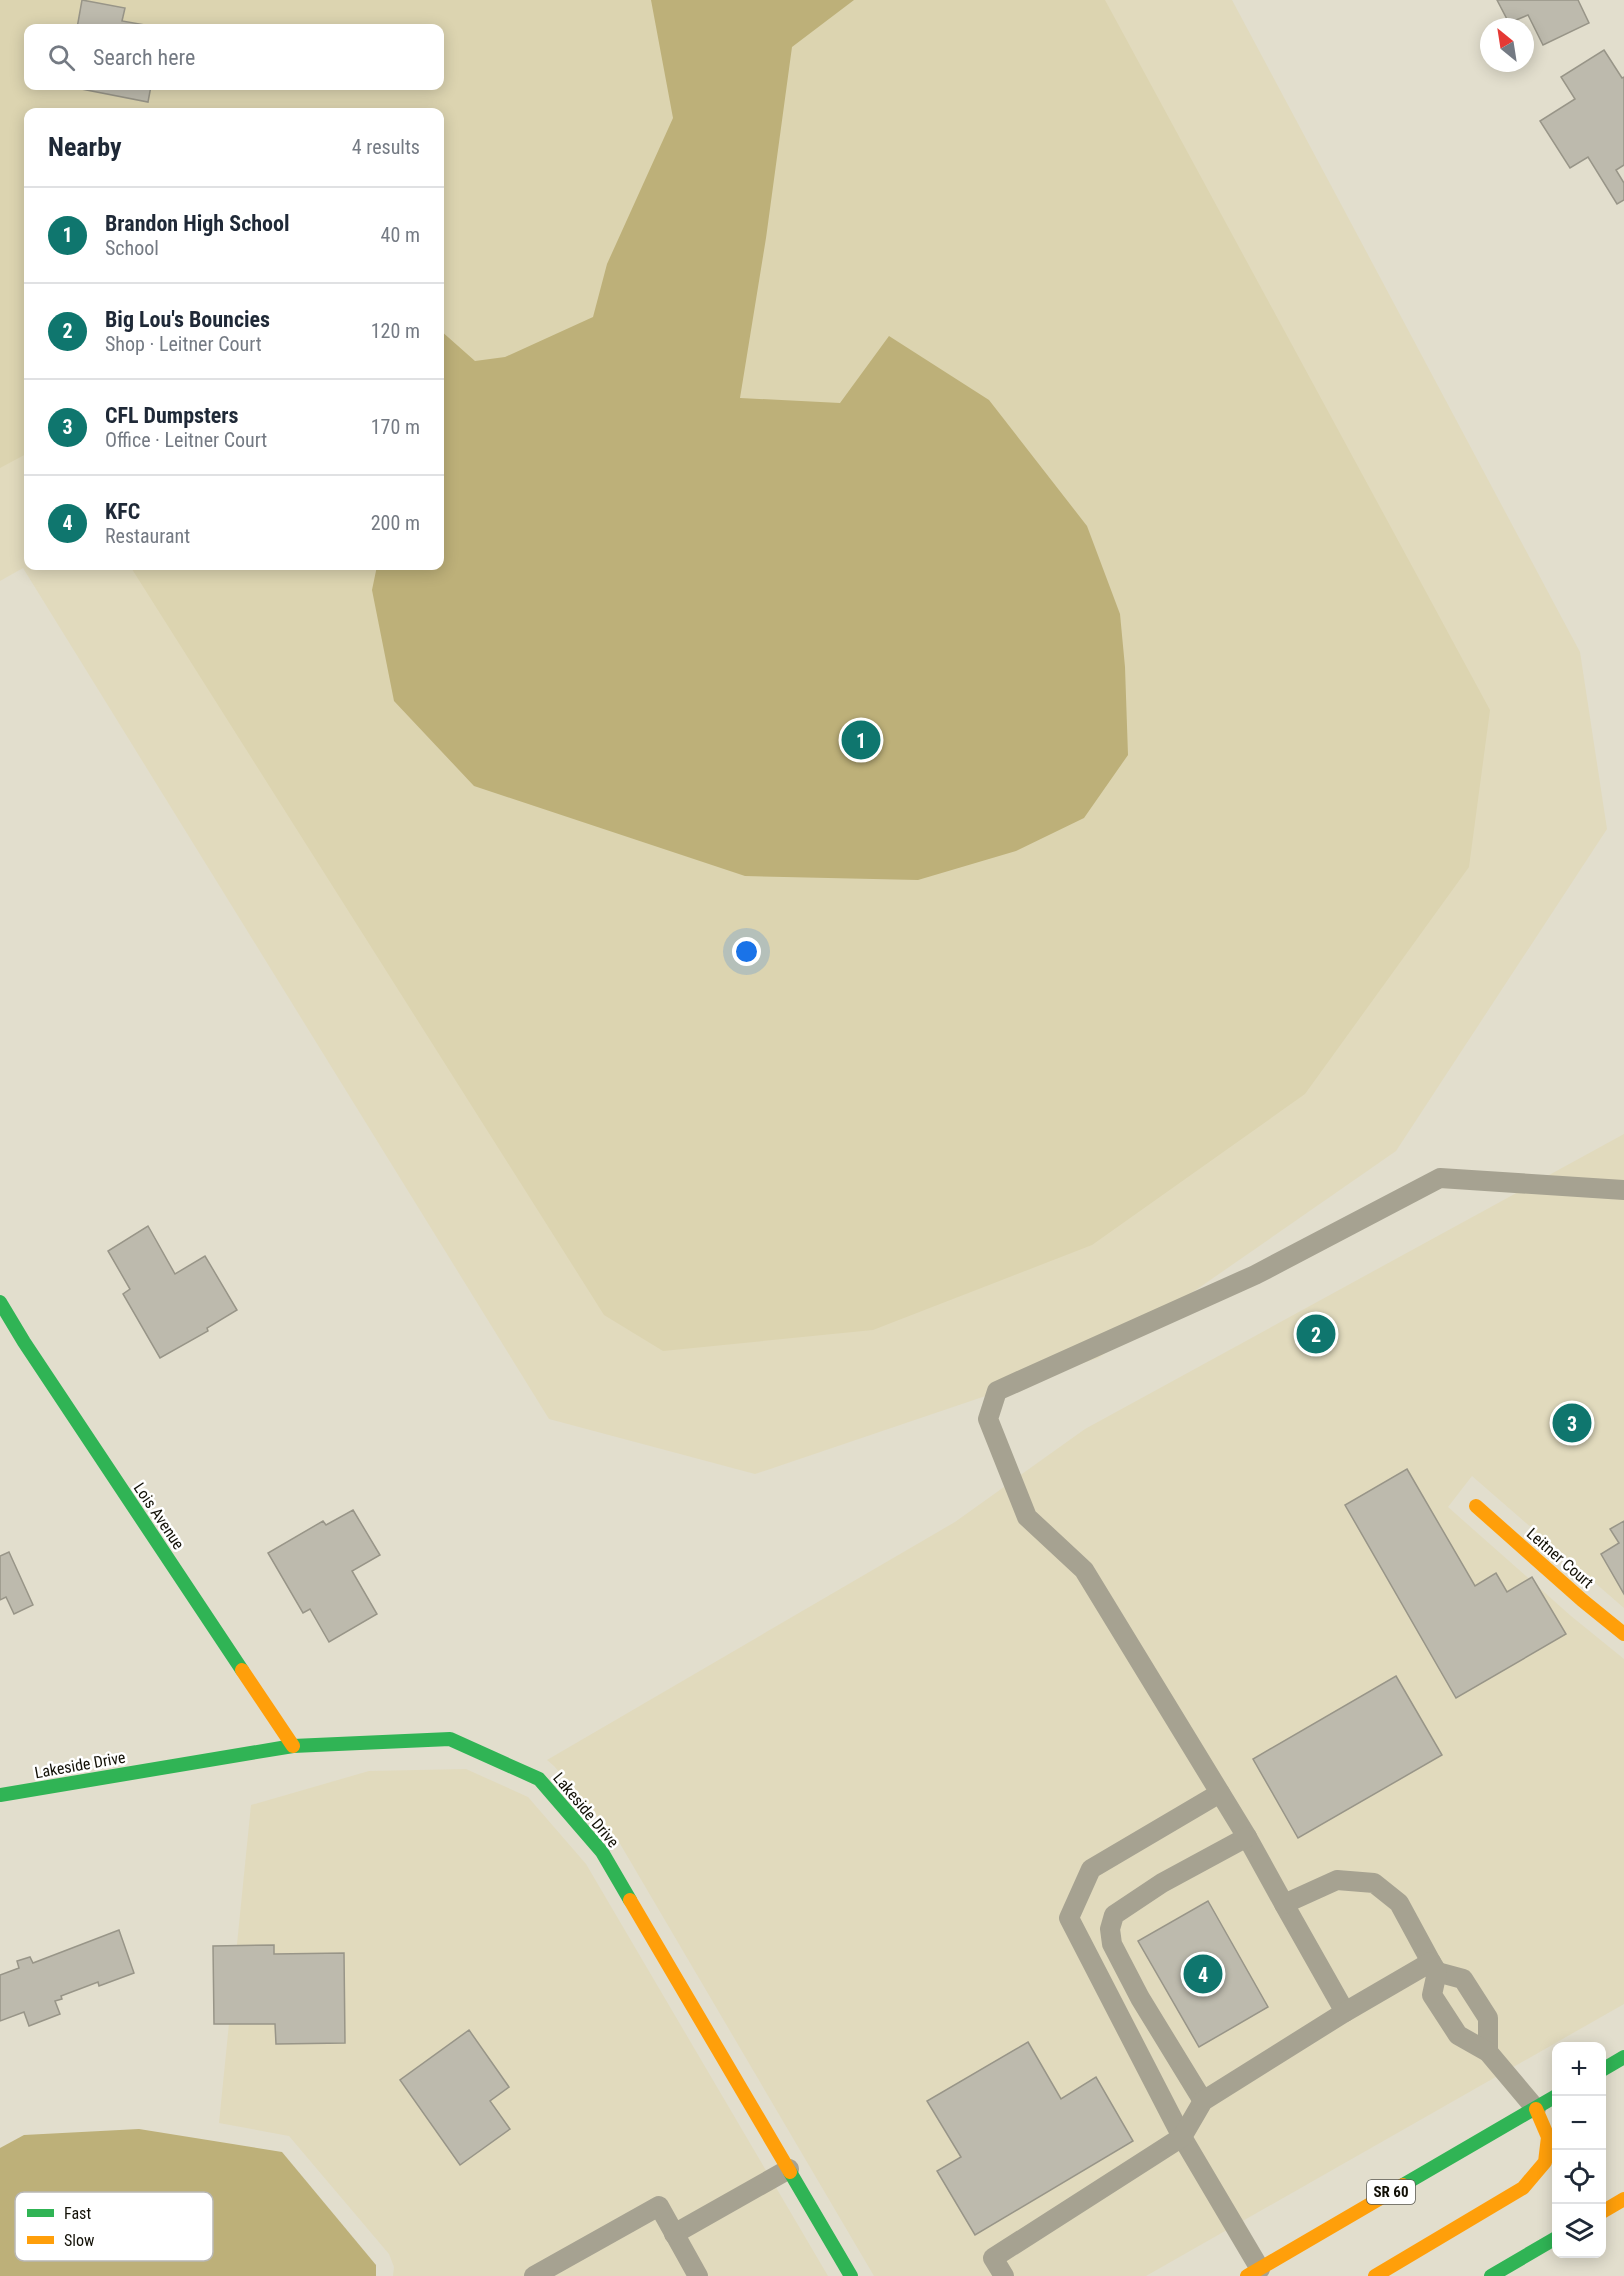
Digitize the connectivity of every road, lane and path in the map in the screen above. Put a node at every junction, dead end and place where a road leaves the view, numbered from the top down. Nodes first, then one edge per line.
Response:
1 (1624, 1190) edge
2 (0, 1302) edge
3 (1476, 1506) dead end
4 (1624, 1634) edge
5 (293, 1746) junction
6 (1220, 1793) junction
7 (0, 1795) edge
8 (1247, 1837) junction
9 (1284, 1904) junction
10 (1434, 1967) junction
11 (1345, 2012) junction
12 (1488, 2052) junction
13 (1624, 2057) edge
14 (1606, 2068) edge
15 (1552, 2099) edge
16 (1203, 2101) junction
17 (1536, 2109) junction
18 (1182, 2138) junction
19 (789, 2169) junction
20 (1624, 2199) edge
21 (1606, 2210) edge
22 (674, 2234) junction
23 (1552, 2241) edge
24 (1253, 2272) edge
25 (534, 2276) edge
26 (698, 2276) edge
27 (851, 2276) edge
28 (1004, 2276) edge
29 (1375, 2276) edge
30 (1491, 2276) edge

1 - 6 lane
2 - 5 main road, Lois Avenue
3 - 4 main road, Leitner Court
5 - 7 main road, Lakeside Drive
5 - 19 main road, Lakeside Drive
6 - 8 lane
6 - 18 lane
8 - 9 lane
8 - 16 lane
9 - 10 lane
9 - 11 lane
10 - 11 lane
10 - 12 lane
10 - 12 lane
11 - 16 lane
12 - 17 lane
13 - 14 main road
15 - 17 main road, SR 60
16 - 18 lane
17 - 24 main road, SR 60
17 - 29 main road
18 - 24 lane
18 - 28 lane
19 - 22 lane
19 - 27 main road, Lakeside Drive
20 - 21 main road
22 - 25 lane
22 - 26 lane
23 - 30 main road

